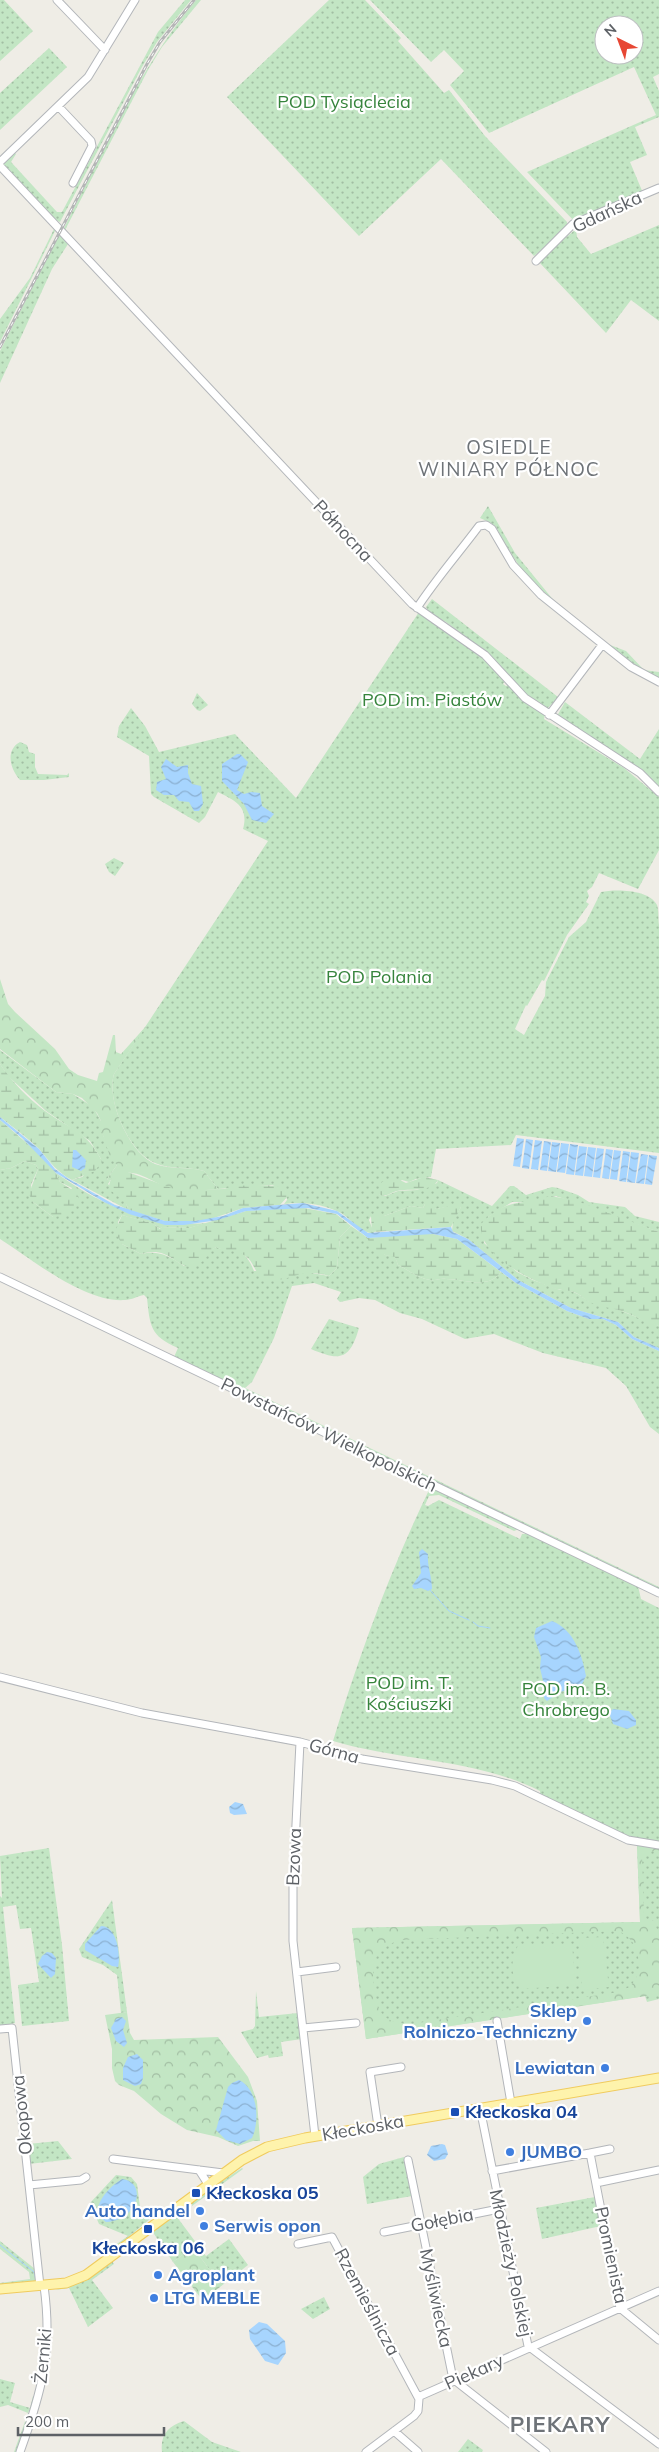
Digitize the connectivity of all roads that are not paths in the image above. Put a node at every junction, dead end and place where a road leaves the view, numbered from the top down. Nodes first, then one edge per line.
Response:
1 (57, 0) edge
2 (135, 0) edge
3 (105, 50) junction
4 (58, 106) junction
5 (0, 162) edge
6 (0, 166) edge
7 (73, 183) dead end
8 (659, 188) edge
9 (536, 261) dead end
10 (417, 608) junction
11 (602, 645) junction
12 (659, 682) edge
13 (549, 715) junction
14 (659, 792) edge
15 (0, 1277) edge
16 (659, 1593) edge
17 (0, 1677) edge
18 (300, 1742) junction
19 (659, 1845) edge
20 (336, 1967) dead end
21 (297, 1972) junction
22 (497, 2021) dead end
23 (356, 2023) dead end
24 (303, 2028) junction
25 (0, 2029) edge
26 (400, 2067) dead end
27 (659, 2078) edge
28 (511, 2103) junction
29 (480, 2108) junction
30 (378, 2126) junction
31 (315, 2136) junction
32 (610, 2149) dead end
33 (590, 2153) junction
34 (113, 2159) dead end
35 (408, 2160) dead end
36 (199, 2170) junction
37 (492, 2171) junction
38 (659, 2171) edge
39 (224, 2173) junction
40 (86, 2177) dead end
41 (596, 2183) junction
42 (208, 2184) junction
43 (29, 2185) junction
44 (499, 2209) junction
45 (421, 2224) junction
46 (384, 2232) dead end
47 (298, 2244) dead end
48 (42, 2286) junction
49 (0, 2289) edge
50 (659, 2291) edge
51 (620, 2308) junction
52 (659, 2340) edge
53 (529, 2348) junction
54 (454, 2381) junction
55 (418, 2397) junction
56 (394, 2431) junction
57 (659, 2444) edge
58 (20, 2452) edge
59 (366, 2452) edge
60 (418, 2452) edge
61 (546, 2452) edge

1 - 3 street
2 - 3 street
3 - 4 street
4 - 5 street
4 - 7 street
6 - 10 street, Północna
8 - 9 street, Gdańska
10 - 11 street
10 - 13 street, Północna
11 - 12 street
11 - 13 street
13 - 14 street, Północna
15 - 16 street, Powstańców Wielkopolskich
17 - 18 street, Górna
18 - 19 street, Górna
18 - 21 street, Bzowa
20 - 21 street
21 - 24 street, Bzowa
22 - 28 street
23 - 24 street
24 - 31 street, Bzowa
25 - 43 street, Okopowa
26 - 30 street
27 - 28 main road, Kłeckoska
28 - 29 main road, Kłeckoska
29 - 30 main road, Kłeckoska
29 - 37 street, Młodzieży Polskiej
30 - 31 main road, Kłeckoska
31 - 39 main road, Kłeckoska
32 - 33 street
33 - 37 street
33 - 41 street, Promienista
34 - 36 street
35 - 45 street, Myśliwiecka
36 - 39 street
36 - 42 street
37 - 44 street, Młodzieży Polskiej
38 - 41 street
39 - 42 main road, Kłeckoska
40 - 43 street
41 - 51 street, Promienista
42 - 48 main road, Kłeckoska
43 - 48 street, Okopowa
44 - 45 street, Gołębia
44 - 53 street, Młodzieży Polskiej
45 - 46 street, Gołębia
45 - 54 street, Myśliwiecka
47 - 55 street, Rzemieślnicza
48 - 49 main road, Kłeckoska
48 - 58 street, Żerniki
50 - 51 street, Piekary
51 - 52 street, Promienista
51 - 53 street, Piekary
53 - 54 street, Piekary
53 - 57 street, Młodzieży Polskiej
54 - 55 street, Piekary
54 - 61 street
55 - 56 street
56 - 59 street
56 - 60 street

